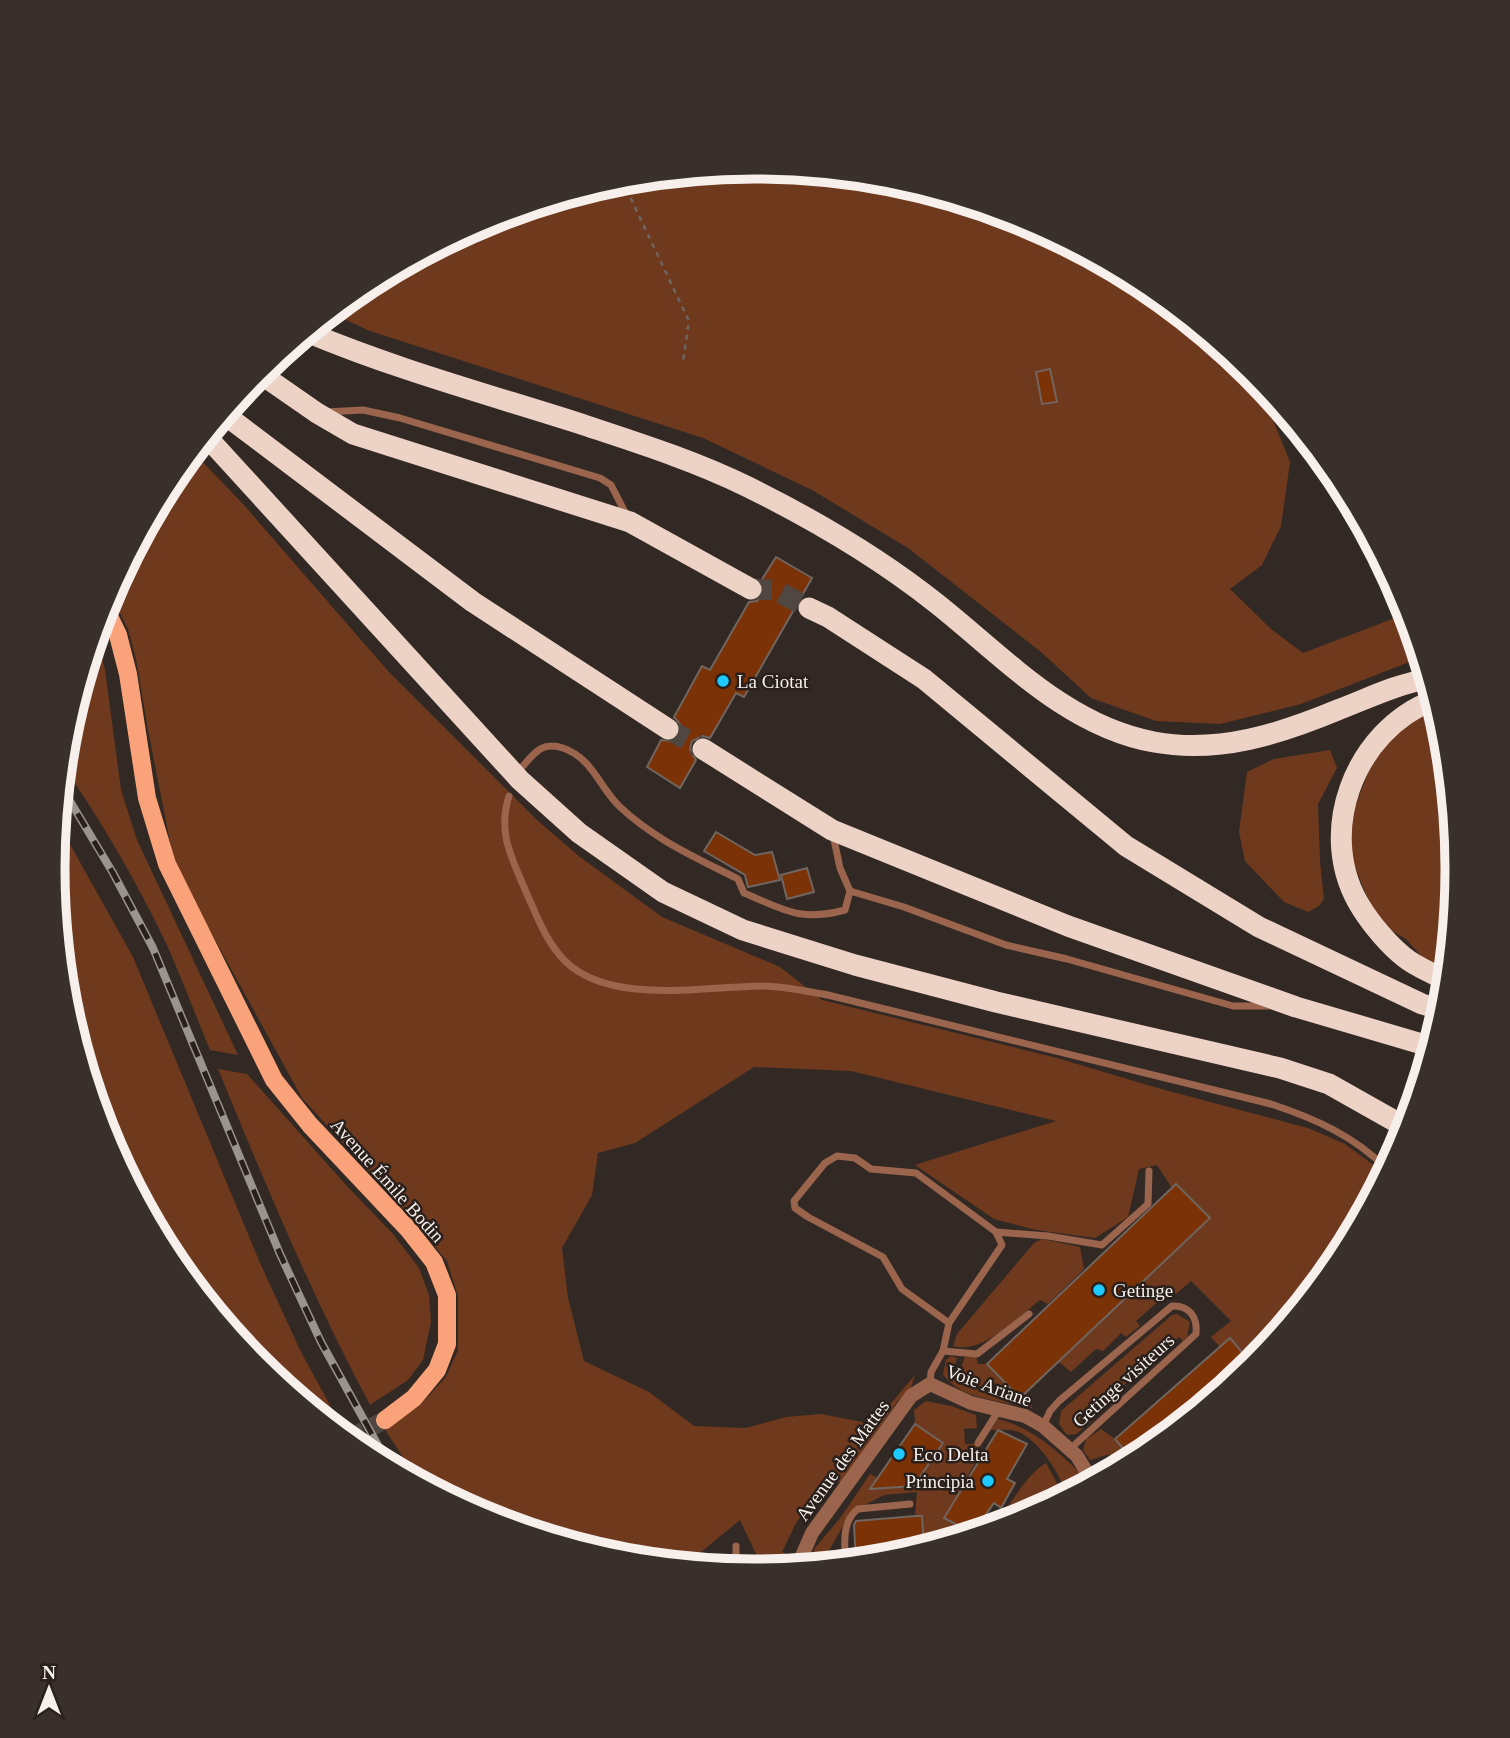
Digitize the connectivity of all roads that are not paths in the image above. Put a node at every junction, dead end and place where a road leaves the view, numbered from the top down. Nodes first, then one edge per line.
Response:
1 (317, 336) edge
2 (269, 379) edge
3 (317, 413) junction
4 (231, 420) edge
5 (212, 443) edge
6 (630, 523) junction
7 (751, 589) tunnel mouth
8 (809, 608) tunnel mouth
9 (111, 621) edge
10 (1419, 681) edge
11 (1425, 704) edge
12 (668, 729) tunnel mouth
13 (703, 749) tunnel mouth
14 (523, 766) dead end
15 (509, 796) dead end
16 (832, 831) junction
17 (850, 891) junction
18 (1436, 976) edge
19 (1296, 1007) junction
20 (1431, 1007) edge
21 (1423, 1044) edge
22 (1397, 1122) edge
23 (1379, 1163) edge
24 (1149, 1171) dead end
25 (996, 1233) junction
26 (1028, 1314) dead end
27 (949, 1323) junction
28 (943, 1350) junction
29 (930, 1384) junction
30 (1000, 1410) junction
31 (385, 1420) tunnel mouth
32 (1042, 1426) junction
33 (978, 1443) dead end
34 (1070, 1450) junction
35 (1088, 1473) edge
36 (910, 1504) dead end
37 (736, 1546) dead end
38 (845, 1553) edge
39 (801, 1558) edge
40 (738, 1559) edge

1 - 10 highway
2 - 3 highway
3 - 6 highway
3 - 6 lane
4 - 12 highway
5 - 22 highway
6 - 7 highway
8 - 20 highway
9 - 31 main road, Avenue Émile Bodin
11 - 18 highway
13 - 16 highway
14 - 17 lane
15 - 23 lane
16 - 17 lane
16 - 19 highway
17 - 19 lane
19 - 21 highway
24 - 25 lane
25 - 27 lane
25 - 27 lane
26 - 28 lane
27 - 28 lane
28 - 29 lane
29 - 30 street, Voie Ariane
29 - 39 street, Avenue des Mattes
30 - 32 street, Voie Ariane
30 - 33 lane
32 - 34 street, Voie Ariane
32 - 34 lane, Getinge visiteurs
34 - 35 street, Voie Ariane
36 - 38 lane
37 - 40 lane

